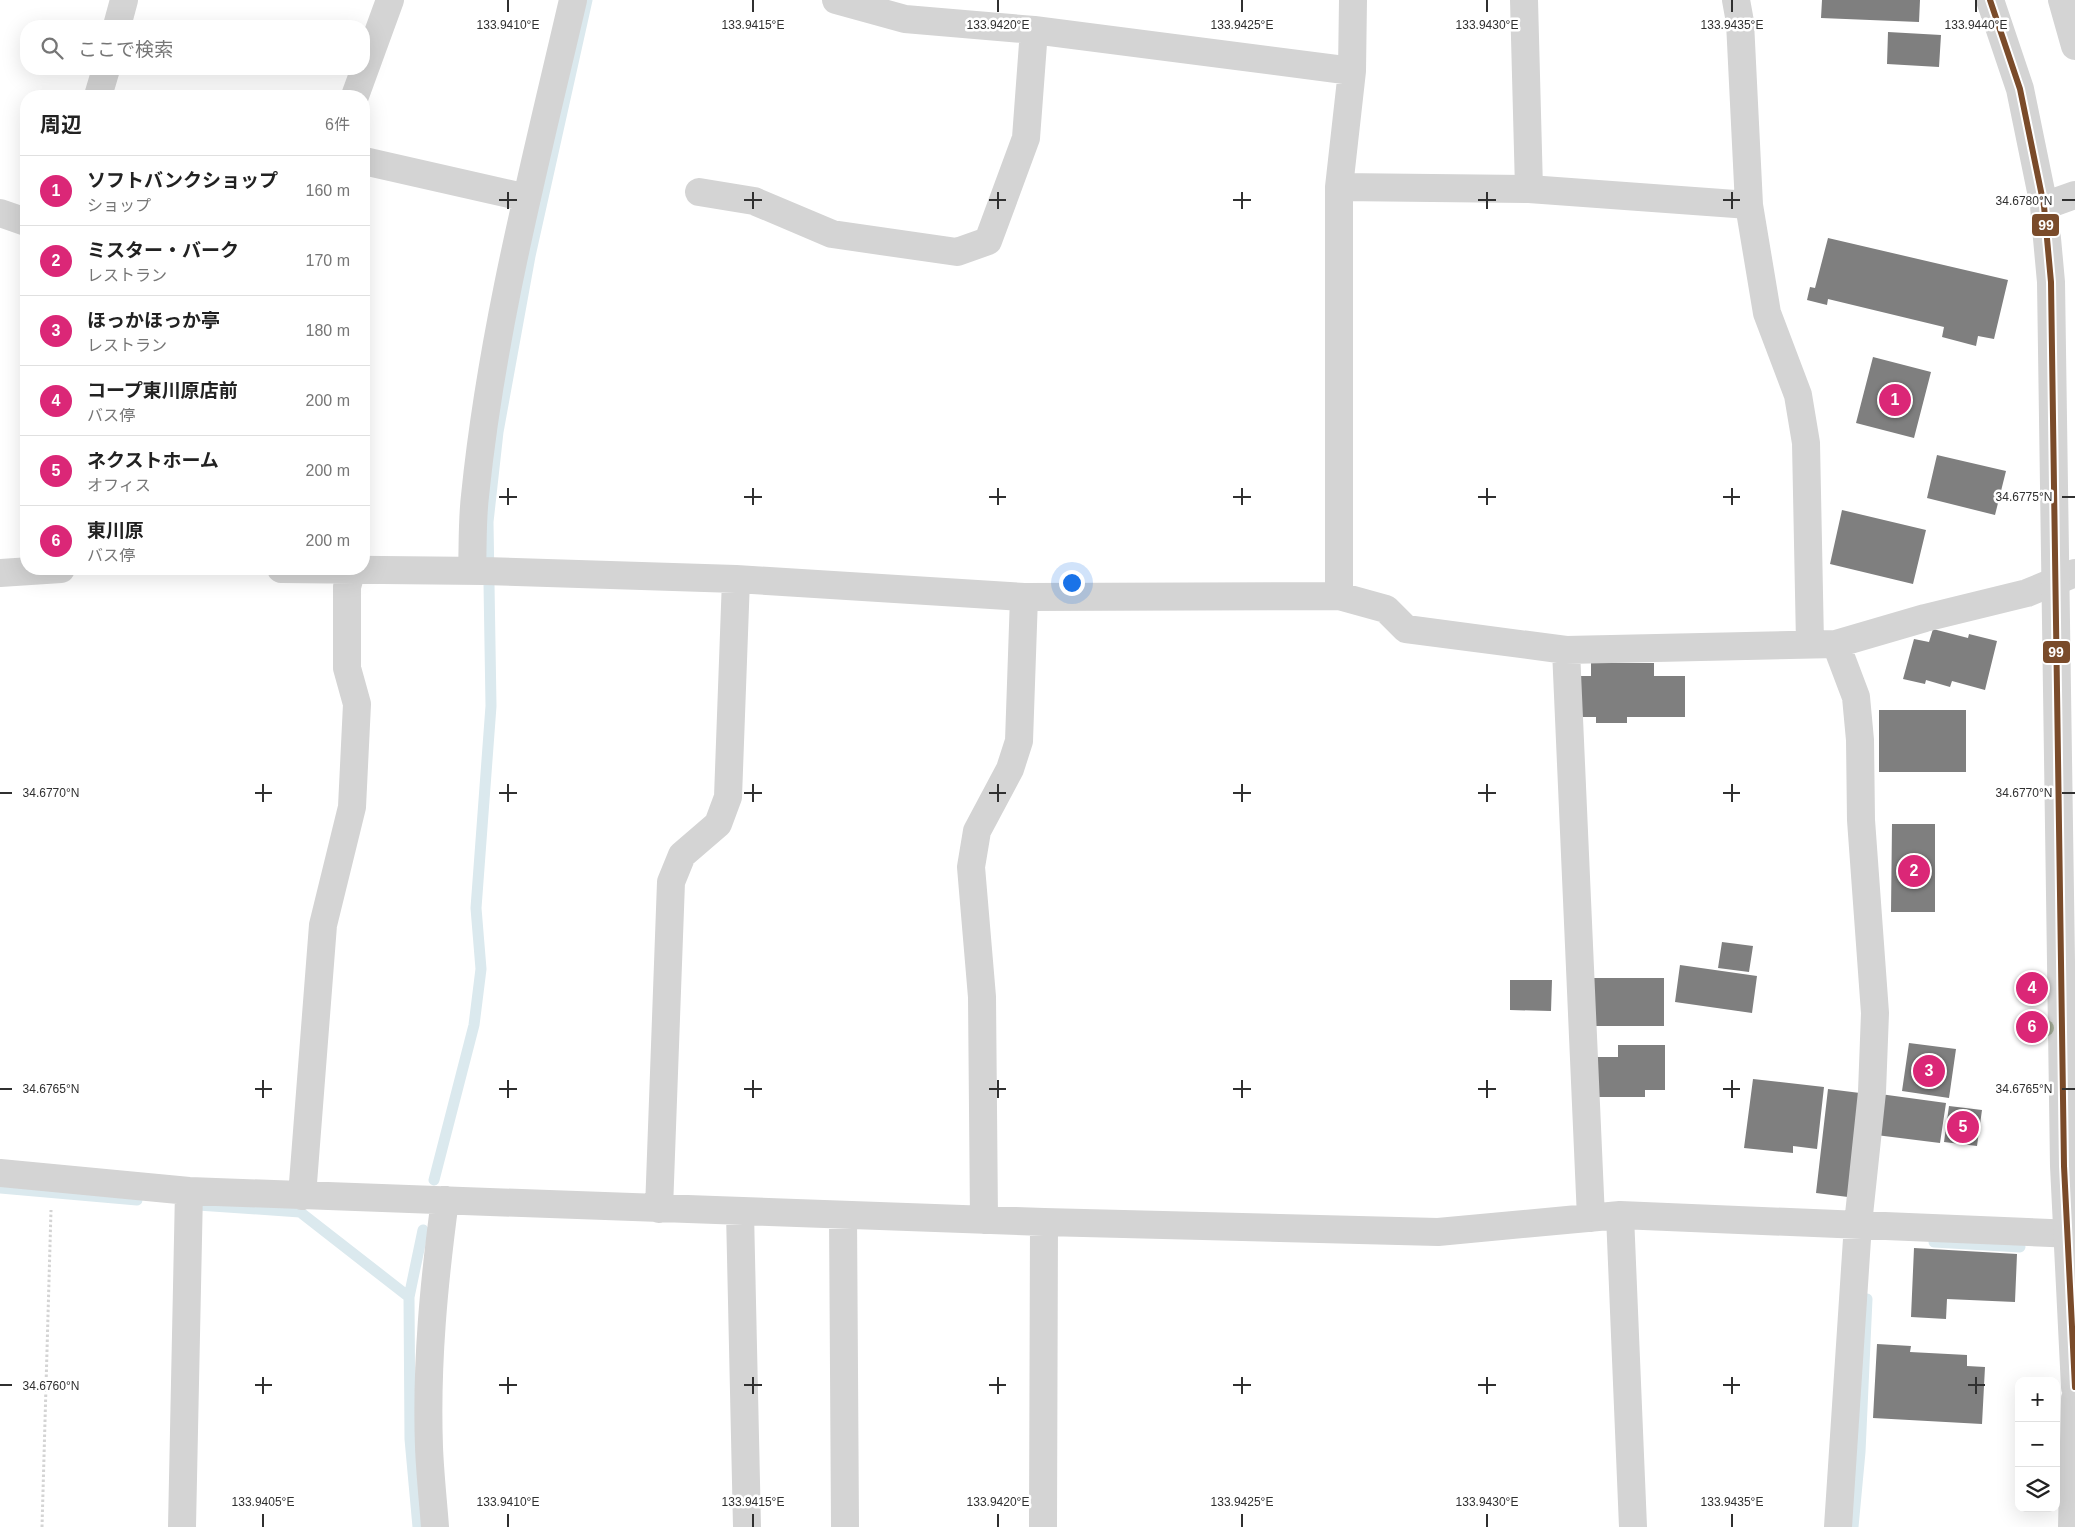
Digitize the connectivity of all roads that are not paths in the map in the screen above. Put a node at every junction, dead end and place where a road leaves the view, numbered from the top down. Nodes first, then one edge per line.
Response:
1 (124, 0) edge
2 (390, 0) edge
3 (573, 0) edge
4 (836, 0) edge
5 (1353, 0) edge
6 (1524, 0) edge
7 (1736, 0) edge
8 (1990, 0) edge
9 (2062, 0) edge
10 (119, 20) edge
11 (1034, 30) junction
12 (2075, 46) edge
13 (370, 55) edge
14 (1352, 71) junction
15 (104, 75) edge
16 (363, 75) edge
17 (100, 90) edge
18 (357, 90) edge
19 (370, 161) edge
20 (1339, 187) junction
21 (1528, 189) junction
22 (700, 192) dead end
23 (2075, 195) edge
24 (527, 198) junction
25 (1749, 205) junction
26 (2044, 206) junction
27 (0, 213) edge
28 (20, 220) edge
29 (370, 570) edge
30 (20, 572) edge
31 (482, 572) junction
32 (0, 573) edge
33 (350, 575) edge
34 (2065, 576) edge
35 (736, 579) junction
36 (1339, 596) junction
37 (1024, 597) junction
38 (1823, 643) junction
39 (1566, 650) junction
40 (0, 1174) edge
41 (302, 1196) junction
42 (445, 1200) junction
43 (189, 1201) junction
44 (659, 1209) junction
45 (740, 1212) junction
46 (843, 1215) junction
47 (1620, 1215) junction
48 (1591, 1218) junction
49 (984, 1220) junction
50 (1044, 1222) junction
51 (1858, 1224) junction
52 (2071, 1234) edge
53 (2073, 1297) edge
54 (2075, 1387) edge
55 (2075, 1399) edge
56 (182, 1527) edge
57 (435, 1527) edge
58 (747, 1527) edge
59 (845, 1527) edge
60 (1043, 1527) edge
61 (1633, 1527) edge
62 (1838, 1527) edge
63 (2072, 1527) edge

1 - 10 street
2 - 13 street
3 - 24 street
4 - 11 street
5 - 14 street
6 - 21 street
7 - 25 street
8 - 26 street
9 - 12 street
11 - 14 street
11 - 22 street
14 - 20 street
15 - 17 street
16 - 18 street
19 - 24 street
20 - 21 street
20 - 36 street
21 - 25 street
23 - 26 street
24 - 31 street
25 - 38 street
26 - 34 street
27 - 28 street
29 - 31 street
30 - 32 street
31 - 35 street
33 - 41 street
34 - 38 street
34 - 52 street
35 - 37 street
35 - 44 street
36 - 37 street
36 - 39 street
37 - 49 street
38 - 39 street
38 - 51 street
39 - 48 street
40 - 43 street
41 - 42 street
41 - 43 street
42 - 44 street
42 - 57 street
43 - 56 street
44 - 45 street
45 - 46 street
45 - 58 street
46 - 49 street
46 - 59 street
47 - 48 street
47 - 51 street
47 - 61 street
48 - 50 street
49 - 50 street
50 - 60 street
51 - 52 street
51 - 62 street
52 - 53 street
53 - 54 street
55 - 63 street

